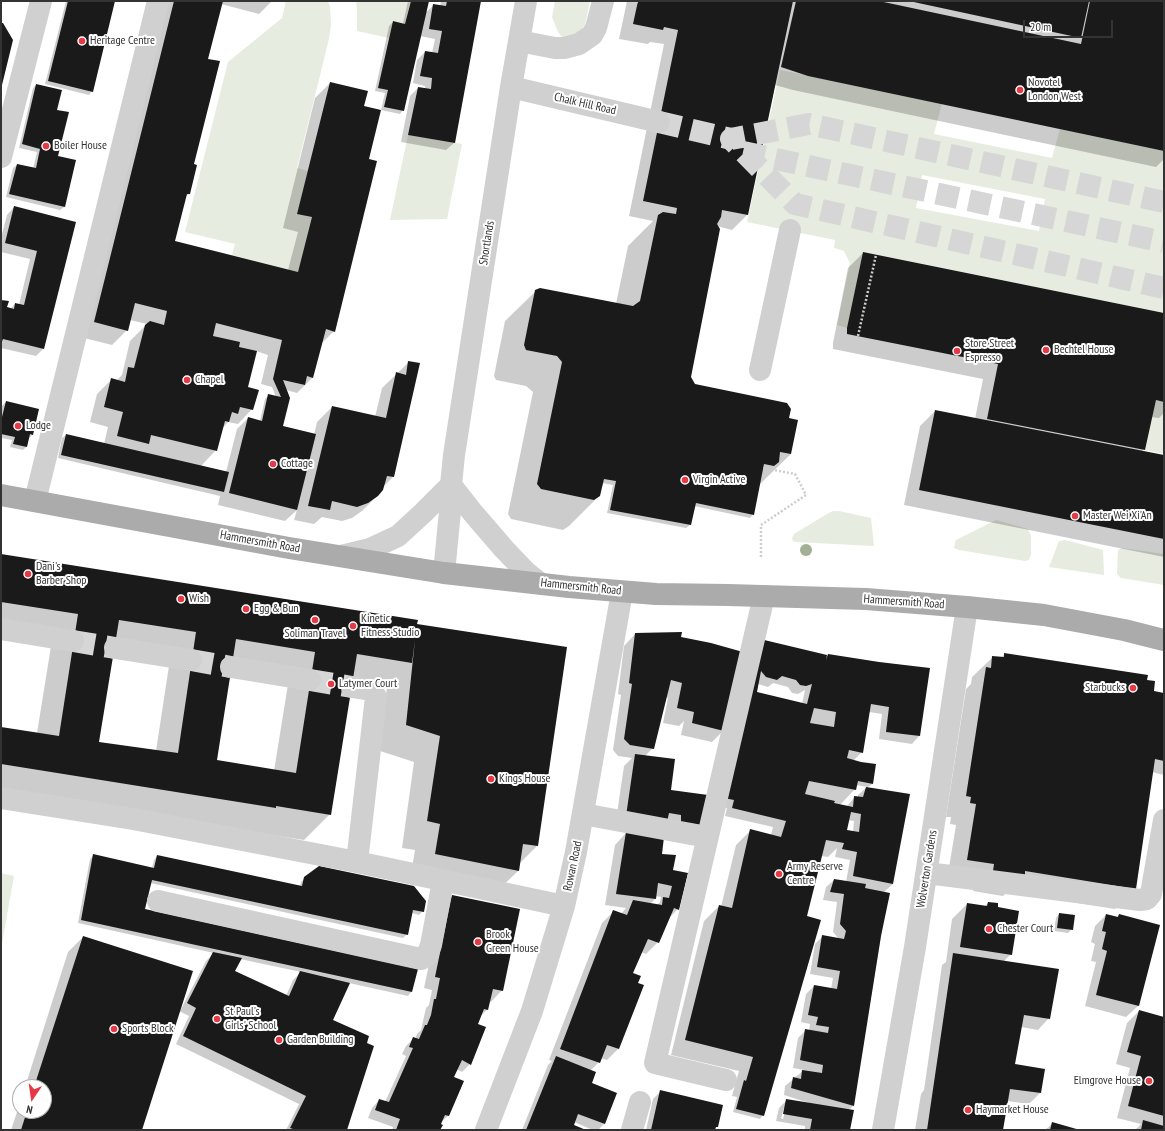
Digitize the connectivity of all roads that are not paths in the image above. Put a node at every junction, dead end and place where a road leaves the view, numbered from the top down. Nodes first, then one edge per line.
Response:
1 (41, 1) edge
2 (158, 1) edge
3 (526, 1) edge
4 (603, 1) edge
5 (519, 41) junction
6 (510, 87) junction
7 (659, 122) tunnel mouth
8 (1, 157) edge
9 (790, 230) dead end
10 (760, 370) dead end
11 (451, 485) junction
12 (1, 495) edge
13 (35, 501) junction
14 (341, 556) junction
15 (444, 573) junction
16 (541, 584) junction
17 (622, 592) junction
18 (764, 596) junction
19 (968, 607) junction
20 (1, 629) edge
21 (1164, 640) edge
22 (73, 641) tunnel mouth
23 (114, 648) tunnel mouth
24 (191, 660) tunnel mouth
25 (231, 667) tunnel mouth
26 (310, 680) tunnel mouth
27 (352, 687) tunnel mouth
28 (1, 798) edge
29 (583, 814) junction
30 (1164, 820) edge
31 (707, 837) junction
32 (357, 862) junction
33 (927, 873) junction
34 (443, 880) junction
35 (158, 901) dead end
36 (564, 906) junction
37 (726, 1080) dead end
38 (640, 1102) dead end
39 (486, 1130) edge
40 (632, 1130) edge
41 (883, 1130) edge

1 - 8 street
2 - 13 street
3 - 5 street, Shortlands
4 - 5 street
5 - 6 street, Shortlands
6 - 7 street, Chalk Hill Road
6 - 11 street, Shortlands
9 - 10 street
11 - 14 street
11 - 15 street, Shortlands
11 - 16 street
12 - 13 main road, Hammersmith Road
13 - 14 main road, Hammersmith Road
14 - 15 main road, Hammersmith Road
15 - 16 main road, Hammersmith Road
16 - 17 main road, Hammersmith Road
17 - 18 main road, Hammersmith Road
17 - 29 street, Rowan Road
18 - 19 main road, Hammersmith Road
18 - 31 street
19 - 21 main road, Hammersmith Road
19 - 33 street, Wolverton Gardens
20 - 22 street
23 - 24 street
25 - 26 street
27 - 32 street
28 - 32 street
29 - 31 street
29 - 36 street, Rowan Road
30 - 33 street
31 - 37 street
32 - 34 street
33 - 41 street, Wolverton Gardens
34 - 35 street
34 - 36 street
36 - 39 street, Rowan Road
38 - 40 street

